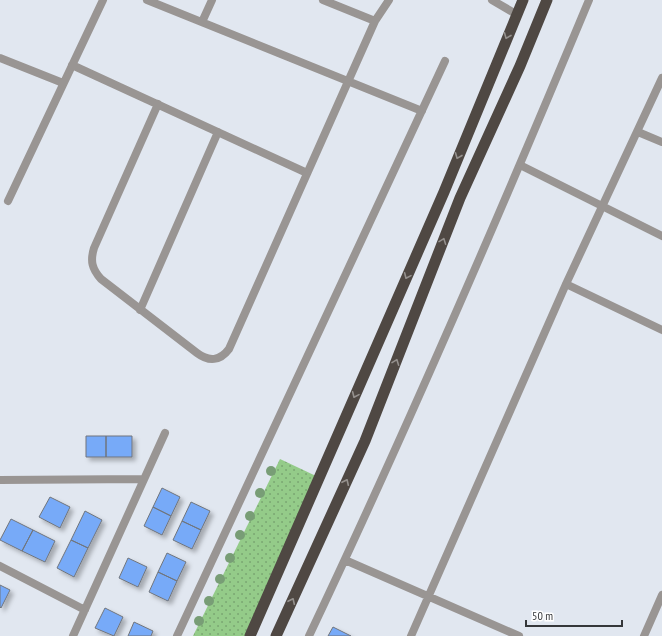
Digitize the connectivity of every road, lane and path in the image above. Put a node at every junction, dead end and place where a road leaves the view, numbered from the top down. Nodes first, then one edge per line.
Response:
1 (103, 0) edge
2 (147, 0) edge
3 (212, 0) edge
4 (323, 0) edge
5 (389, 0) edge
6 (492, 0) edge
7 (523, 0) edge
8 (547, 0) edge
9 (588, 0) edge
10 (516, 14) junction
11 (202, 22) junction
12 (375, 22) junction
13 (0, 58) edge
14 (445, 61) dead end
15 (72, 65) junction
16 (662, 78) edge
17 (348, 81) junction
18 (63, 84) junction
19 (158, 104) junction
20 (422, 111) junction
21 (218, 132) junction
22 (638, 132) junction
23 (662, 142) edge
24 (520, 165) junction
25 (307, 173) junction
26 (8, 200) dead end
27 (602, 206) junction
28 (662, 236) edge
29 (566, 284) junction
30 (140, 310) junction
31 (662, 330) edge
32 (165, 433) dead end
33 (144, 479) junction
34 (0, 480) edge
35 (345, 560) junction
36 (0, 566) edge
37 (662, 595) edge
38 (429, 596) junction
39 (85, 610) junction
40 (510, 634) edge
41 (73, 636) edge
42 (177, 636) edge
43 (250, 636) edge
44 (276, 636) edge
45 (309, 636) edge
46 (411, 636) edge
47 (519, 636) edge
48 (644, 636) edge

1 - 15 street
2 - 11 street
3 - 11 street
4 - 12 street
5 - 12 street
6 - 10 street
7 - 10 highway
44 -> 8 highway
9 - 24 street
10 -> 43 highway
11 - 17 street
12 - 17 street
13 - 18 street
14 - 20 street
15 - 18 street
15 - 19 street
16 - 22 street
17 - 20 street
17 - 25 street
18 - 26 street
19 - 21 street
19 - 30 street
20 - 42 street
21 - 25 street
21 - 30 street
22 - 23 street
22 - 27 street
24 - 27 street
24 - 35 street
25 - 30 street
27 - 28 street
27 - 29 street
29 - 31 street
29 - 38 street
32 - 33 street
33 - 34 street
33 - 39 street
35 - 38 street
35 - 45 street
36 - 39 street
37 - 48 street
38 - 40 street
38 - 46 street
39 - 41 street
40 - 47 street

